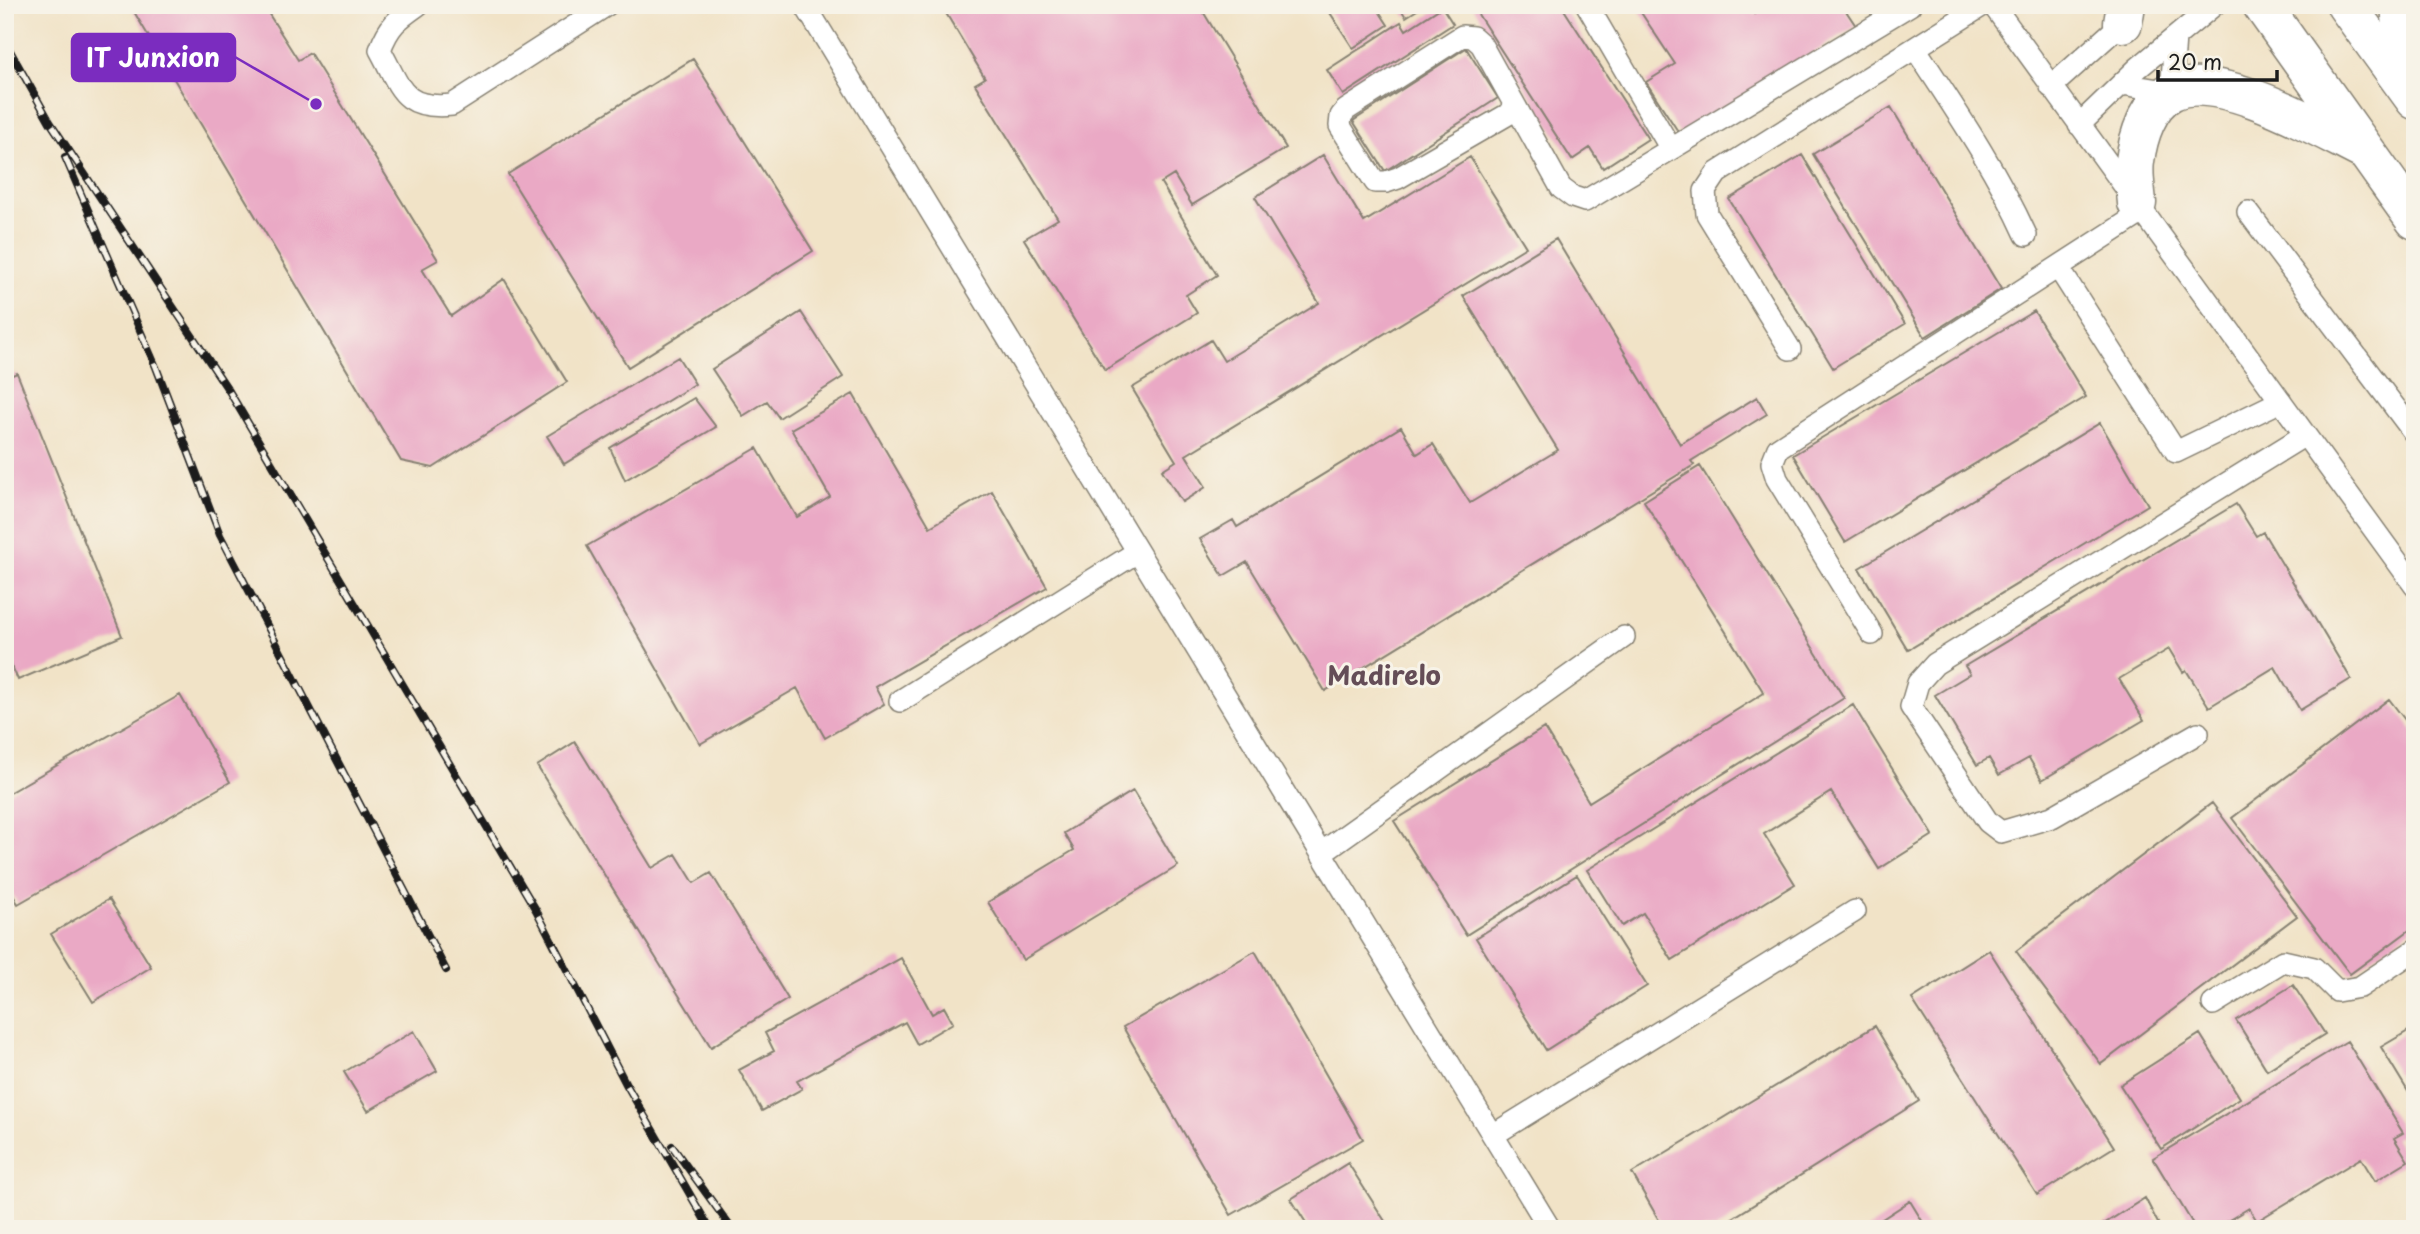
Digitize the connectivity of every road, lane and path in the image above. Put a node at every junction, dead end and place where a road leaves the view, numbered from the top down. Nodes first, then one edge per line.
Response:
1 (418, 5) edge
2 (607, 5) edge
3 (805, 5) edge
4 (1587, 5) edge
5 (1910, 5) edge
6 (1983, 5) edge
7 (1993, 5) edge
8 (2214, 5) edge
9 (2262, 5) edge
10 (2346, 5) edge
11 (2400, 5) edge
12 (2130, 11) edge
13 (2175, 38) junction
14 (1915, 48) junction
15 (2122, 84) junction
16 (2051, 86) junction
17 (2171, 92) junction
18 (2411, 95) edge
19 (1517, 109) junction
20 (2080, 125) junction
21 (1671, 149) junction
22 (2365, 151) junction
23 (2140, 208) junction
24 (2248, 212) dead end
25 (2415, 220) edge
26 (2026, 235) dead end
27 (2058, 267) junction
28 (1790, 349) dead end
29 (2281, 401) junction
30 (2415, 434) edge
31 (2305, 435) junction
32 (1137, 552) junction
33 (2415, 586) edge
34 (1872, 634) dead end
35 (1624, 637) dead end
36 (900, 701) dead end
37 (2198, 733) dead end
38 (1321, 853) junction
39 (1855, 911) dead end
40 (2415, 950) edge
41 (2213, 1004) dead end
42 (1493, 1135) junction
43 (1550, 1229) edge

1 - 2 lane
3 - 32 lane
4 - 21 lane
5 - 21 lane
6 - 14 lane
7 - 16 lane
8 - 13 lane
9 - 22 main road
10 - 18 main road
11 - 18 main road
12 - 16 lane
13 - 15 lane
13 - 17 lane
14 - 26 lane
14 - 28 lane
15 - 17 lane
15 - 20 lane
16 - 20 lane
17 - 22 main road
17 - 23 main road
19 - 19 lane
19 - 21 lane
20 - 23 lane
22 - 25 main road
23 - 27 lane
23 - 29 lane
24 - 30 lane
27 - 29 lane
27 - 34 lane
29 - 31 lane
31 - 33 lane
31 - 37 lane
32 - 36 lane
32 - 38 lane
35 - 38 lane
38 - 42 lane
39 - 42 lane
40 - 41 lane
42 - 43 lane

